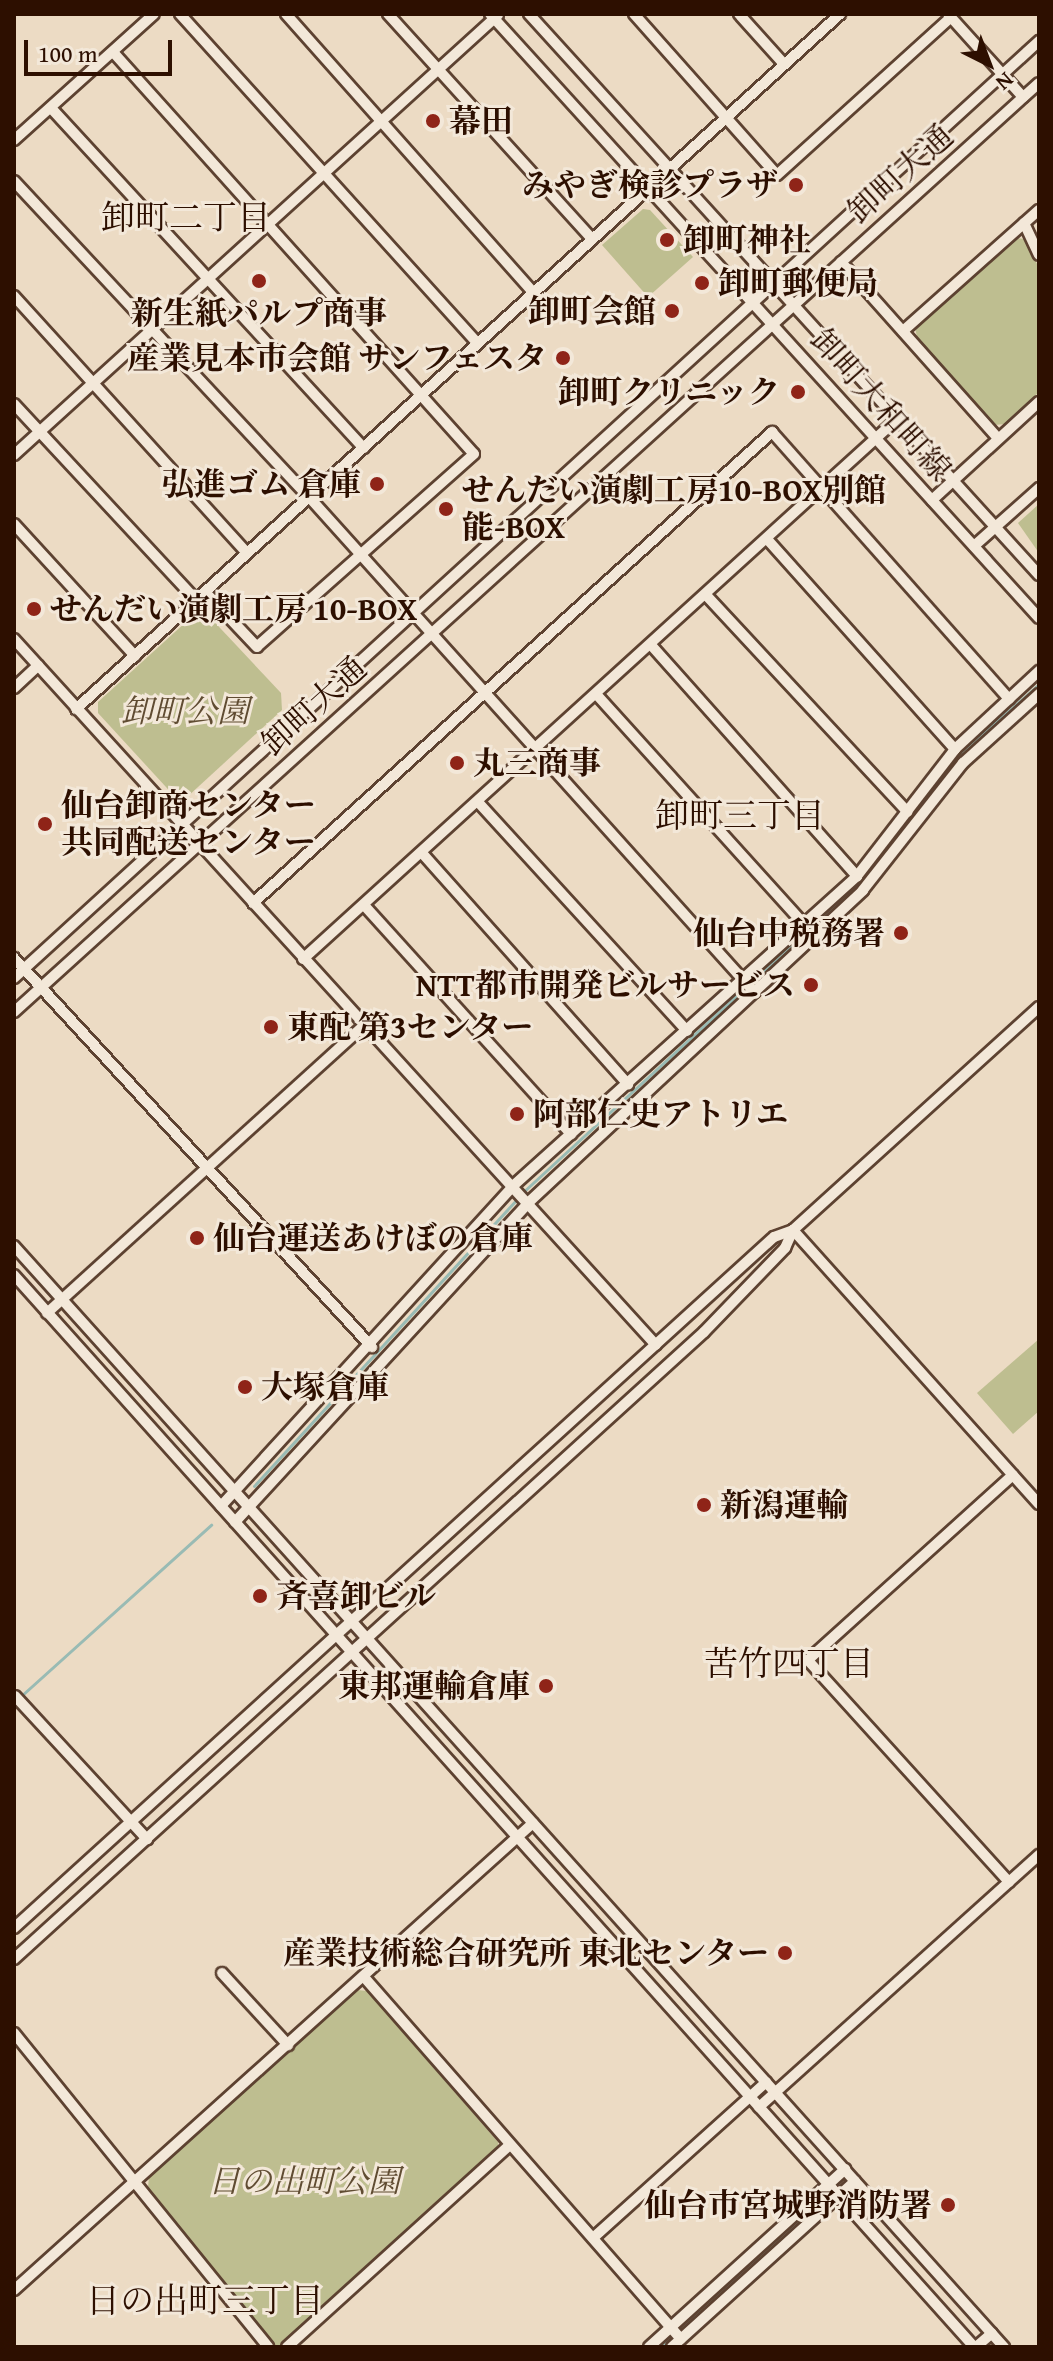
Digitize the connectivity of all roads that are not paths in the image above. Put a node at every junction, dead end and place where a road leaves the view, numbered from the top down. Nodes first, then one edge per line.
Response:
1 (154, 14) edge
2 (180, 14) edge
3 (286, 14) edge
4 (388, 14) edge
5 (529, 14) edge
6 (634, 14) edge
7 (739, 14) edge
8 (840, 14) edge
9 (494, 15) edge
10 (950, 16) edge
11 (1039, 41) edge
12 (113, 52) junction
13 (784, 64) junction
14 (438, 69) junction
15 (1001, 73) junction
16 (1039, 83) edge
17 (1023, 97) junction
18 (51, 108) junction
19 (725, 117) junction
20 (382, 120) junction
21 (14, 140) edge
22 (670, 168) junction
23 (323, 173) junction
24 (14, 181) edge
25 (649, 188) junction
26 (1039, 210) edge
27 (268, 223) junction
28 (1024, 223) junction
29 (592, 239) junction
30 (1039, 255) edge
31 (841, 262) junction
32 (210, 276) junction
33 (774, 281) junction
34 (533, 292) junction
35 (14, 296) edge
36 (752, 301) junction
37 (795, 305) junction
38 (773, 324) junction
39 (150, 330) junction
40 (903, 331) junction
41 (477, 343) junction
42 (93, 382) junction
43 (421, 396) junction
44 (1039, 402) edge
45 (14, 404) edge
46 (897, 419) junction
47 (39, 432) junction
48 (998, 438) junction
49 (875, 439) junction
50 (364, 448) junction
51 (14, 455) edge
52 (953, 480) junction
53 (1039, 488) edge
54 (822, 489) junction
55 (309, 497) junction
56 (932, 500) junction
57 (14, 524) edge
58 (996, 527) junction
59 (767, 539) junction
60 (974, 546) junction
61 (247, 553) junction
62 (361, 555) junction
63 (1039, 575) edge
64 (205, 592) junction
65 (706, 595) junction
66 (196, 600) junction
67 (414, 612) junction
68 (1039, 618) edge
69 (433, 633) junction
70 (14, 639) edge
71 (651, 645) junction
72 (135, 656) junction
73 (38, 666) junction
74 (1039, 671) edge
75 (14, 688) edge
76 (486, 692) junction
77 (1039, 694) edge
78 (597, 695) junction
79 (1009, 699) junction
80 (76, 709) junction
81 (955, 749) junction
82 (537, 750) junction
83 (478, 802) junction
84 (908, 812) junction
85 (181, 824) junction
86 (199, 844) junction
87 (422, 853) junction
88 (857, 876) junction
89 (253, 903) junction
90 (364, 905) junction
91 (803, 923) junction
92 (14, 958) edge
93 (303, 959) junction
94 (24, 969) junction
95 (14, 978) edge
96 (742, 980) junction
97 (41, 987) junction
98 (754, 992) junction
99 (1039, 1007) edge
100 (14, 1012) edge
101 (363, 1026) junction
102 (687, 1031) junction
103 (628, 1084) junction
104 (571, 1134) junction
105 (207, 1168) junction
106 (516, 1188) junction
107 (528, 1201) junction
108 (793, 1230) junction
109 (14, 1246) edge
110 (14, 1275) edge
111 (62, 1300) junction
112 (47, 1313) junction
113 (656, 1345) junction
114 (372, 1347) junction
115 (1013, 1475) junction
116 (234, 1492) junction
117 (1039, 1504) edge
118 (221, 1506) junction
119 (249, 1509) junction
120 (235, 1522) junction
121 (350, 1622) junction
122 (337, 1634) junction
123 (368, 1640) junction
124 (354, 1653) junction
125 (19, 1700) edge
126 (131, 1822) junction
127 (533, 1823) junction
128 (518, 1837) junction
129 (147, 1839) junction
130 (1039, 1855) edge
131 (1009, 1882) junction
132 (14, 1928) edge
133 (14, 1959) edge
134 (222, 1973) dead end
135 (364, 1977) junction
136 (14, 2033) edge
137 (288, 2045) junction
138 (766, 2082) junction
139 (775, 2092) junction
140 (750, 2096) junction
141 (759, 2107) junction
142 (510, 2145) junction
143 (845, 2169) junction
144 (855, 2181) junction
145 (134, 2182) junction
146 (828, 2185) junction
147 (839, 2197) junction
148 (593, 2238) junction
149 (14, 2290) edge
150 (671, 2327) junction
151 (992, 2333) junction
152 (681, 2339) junction
153 (268, 2347) edge
154 (287, 2347) edge
155 (649, 2347) edge
156 (672, 2347) edge
157 (975, 2347) edge
158 (1004, 2347) edge

1 - 12 street
2 - 23 street
3 - 20 street
4 - 14 street
5 - 22 street, 卸町大和町線
6 - 19 street
7 - 13 street
8 - 13 street
9 - 14 street
9 - 25 street, 卸町大和町線
10 - 15 street
10 - 19 street
11 - 15 street
12 - 18 street
12 - 27 street
13 - 19 street
14 - 20 street
14 - 29 street
15 - 17 street
15 - 33 street
16 - 17 street, 卸町大通
17 - 31 street, 卸町大通
18 - 21 street
18 - 32 street
19 - 22 street
20 - 23 street
20 - 34 street
22 - 25 street
22 - 33 street, 卸町大和町線
23 - 27 street
23 - 41 street
24 - 39 street
25 - 29 street
25 - 36 street, 卸町大和町線
26 - 28 street
27 - 32 street
27 - 43 street
28 - 30 street
28 - 40 street
29 - 34 street
31 - 37 street, 卸町大通
31 - 40 street
32 - 39 street
32 - 50 street
33 - 36 street
33 - 37 street, 卸町大和町線
34 - 41 street
35 - 42 street
36 - 38 street, 卸町大和町線
36 - 67 street
37 - 38 street, 卸町大通
37 - 46 street, 卸町大和町線
38 - 49 street, 卸町大和町線
38 - 69 street, 卸町大通
39 - 42 street
39 - 55 street
40 - 48 street
41 - 43 street
42 - 47 street
42 - 61 street
43 - 50 street
43 - 62 street
44 - 48 street
45 - 47 street
46 - 49 street
46 - 52 street, 卸町大和町線
47 - 51 street
47 - 66 street
48 - 52 street
49 - 54 street
49 - 56 street, 卸町大和町線
50 - 55 street
52 - 56 street
52 - 58 street, 卸町大和町線
53 - 58 street
54 - 59 street
54 - 76 street
54 - 79 street
55 - 61 street
55 - 62 street
56 - 60 street, 卸町大和町線
57 - 72 street
58 - 60 street
58 - 63 street, 卸町大和町線
59 - 65 street
59 - 81 street
60 - 68 street, 卸町大和町線
61 - 64 street
62 - 64 street
62 - 67 street
64 - 66 street
65 - 71 street
65 - 84 street
66 - 72 street
67 - 69 street
67 - 85 street
69 - 76 street
69 - 86 street, 卸町大通
70 - 73 street
71 - 78 street
71 - 88 street
72 - 80 street
73 - 75 street
73 - 80 street
74 - 79 street
76 - 82 street
76 - 89 street
77 - 98 street
78 - 82 street
78 - 91 street
79 - 81 street
80 - 85 street
81 - 84 street
82 - 83 street
82 - 96 street
83 - 87 street
83 - 102 street
84 - 88 street
85 - 86 street
85 - 94 street
86 - 89 street
86 - 97 street, 卸町大通
87 - 90 street
87 - 103 street
88 - 91 street
89 - 93 street
90 - 93 street
90 - 104 street
91 - 96 street
92 - 94 street
93 - 101 street
94 - 95 street
94 - 97 street
96 - 98 street
96 - 102 street
97 - 100 street, 卸町大通
97 - 105 street
98 - 107 street
99 - 108 street
101 - 105 street
101 - 106 street
102 - 103 street
103 - 104 street
104 - 106 street
105 - 111 street
105 - 114 street
106 - 107 street
106 - 114 street
107 - 113 street
107 - 119 street
108 - 113 street
108 - 115 street
108 - 123 street
109 - 111 street
110 - 112 street
111 - 112 street
111 - 116 street
112 - 118 street
113 - 121 street
114 - 116 street
115 - 117 street
115 - 131 street
116 - 118 street
116 - 119 street
118 - 120 street
119 - 120 street
119 - 121 street
120 - 122 street
121 - 122 street
121 - 123 street
122 - 124 street
122 - 126 street
123 - 124 street
123 - 127 street
124 - 128 street
124 - 129 street
125 - 126 street
126 - 129 street
126 - 132 street
127 - 128 street
127 - 138 street
128 - 135 street
128 - 140 street
129 - 133 street
130 - 131 street
131 - 139 street
134 - 137 street
135 - 137 street
135 - 142 street
136 - 145 street
137 - 145 street
138 - 139 street
138 - 140 street
139 - 141 street
139 - 143 street
140 - 141 street
140 - 148 street
141 - 146 street
142 - 148 street
142 - 154 street
143 - 144 street
143 - 146 street
144 - 147 street
144 - 151 street
145 - 149 street
145 - 153 street
146 - 147 street
146 - 150 street
147 - 152 street
147 - 157 street
148 - 150 street
150 - 152 street
150 - 155 street
151 - 157 street
151 - 158 street
152 - 156 street

